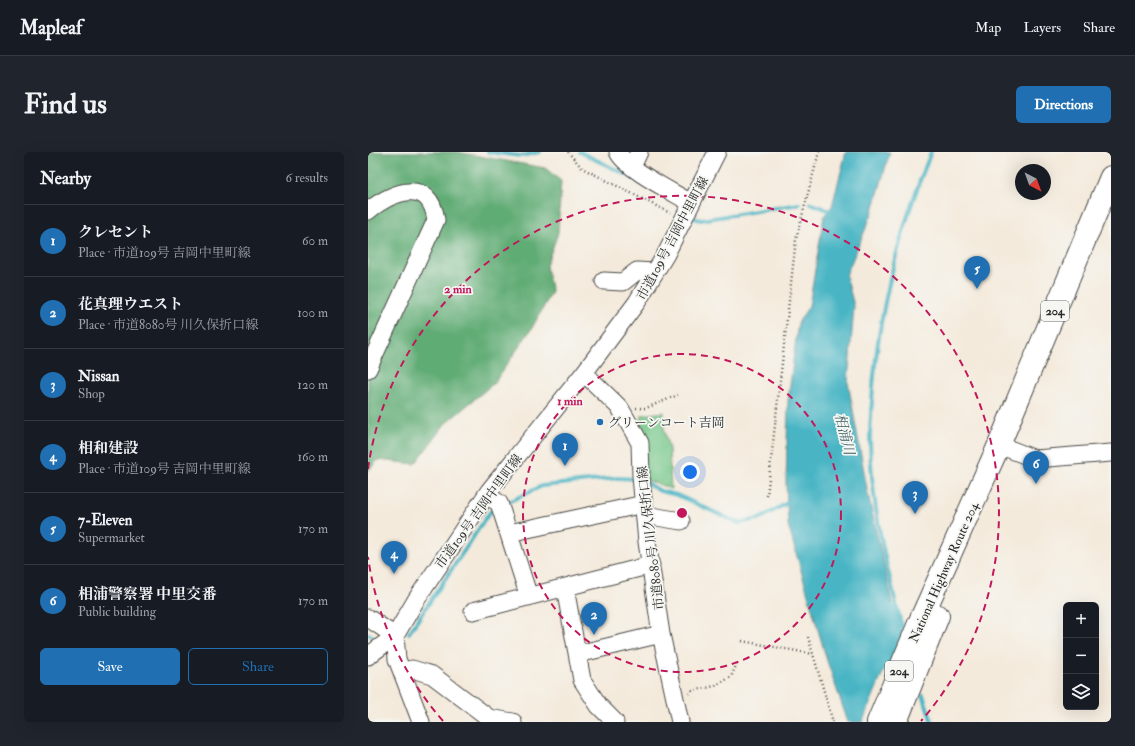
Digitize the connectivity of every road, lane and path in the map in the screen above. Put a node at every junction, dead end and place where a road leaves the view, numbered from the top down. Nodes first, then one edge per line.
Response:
1 (568, 152) edge
2 (618, 152) edge
3 (717, 152) edge
4 (819, 152) edge
5 (636, 160) edge
6 (1111, 177) edge
7 (691, 203) junction
8 (368, 211) edge
9 (683, 219) junction
10 (655, 272) junction
11 (604, 281) dead end
12 (368, 369) edge
13 (584, 373) junction
14 (678, 396) dead end
15 (620, 408) junction
16 (999, 445) junction
17 (1111, 453) edge
18 (486, 495) junction
19 (767, 496) dead end
20 (644, 509) junction
21 (681, 522) dead end
22 (509, 533) junction
23 (651, 566) junction
24 (565, 588) junction
25 (529, 597) junction
26 (473, 611) dead end
27 (368, 618) edge
28 (661, 634) junction
29 (395, 636) junction
30 (808, 637) dead end
31 (742, 641) dead end
32 (578, 654) junction
33 (813, 654) junction
34 (368, 656) edge
35 (737, 663) dead end
36 (402, 672) junction
37 (679, 715) edge
38 (421, 722) edge
39 (513, 722) edge
40 (615, 722) edge
41 (833, 722) edge
42 (878, 722) edge
43 (896, 722) edge

1 - 9 path
2 - 5 street
3 - 7 street, 市道109号 吉岡中里町線
4 - 19 path
5 - 7 street
6 - 16 highway, National Highway Route 204 / 204
7 - 9 street, 市道109号 吉岡中里町線
8 - 12 street
9 - 10 street, 市道109号 吉岡中里町線
10 - 11 street
10 - 13 street, 市道109号 吉岡中里町線
13 - 15 street, 市道8080号 川久保折口線
13 - 18 street, 市道109号 吉岡中里町線
14 - 15 path
15 - 20 street, 市道8080号 川久保折口線
16 - 17 street
16 - 42 highway, National Highway Route 204 / 204
16 - 43 highway, National Highway Route 204 / 204
18 - 22 street
18 - 29 street, 市道109号 吉岡中里町線
20 - 21 street
20 - 22 street
20 - 23 street, 市道8080号 川久保折口線
22 - 25 street
23 - 24 street
23 - 28 street, 市道8080号 川久保折口線
24 - 25 street
24 - 32 street
25 - 26 street
27 - 29 street
28 - 32 street
28 - 37 street, 市道8080号 川久保折口線
29 - 34 street
29 - 36 street
30 - 33 path
31 - 33 path
32 - 40 street
33 - 41 path
35 - 37 path
36 - 38 street
36 - 39 street

